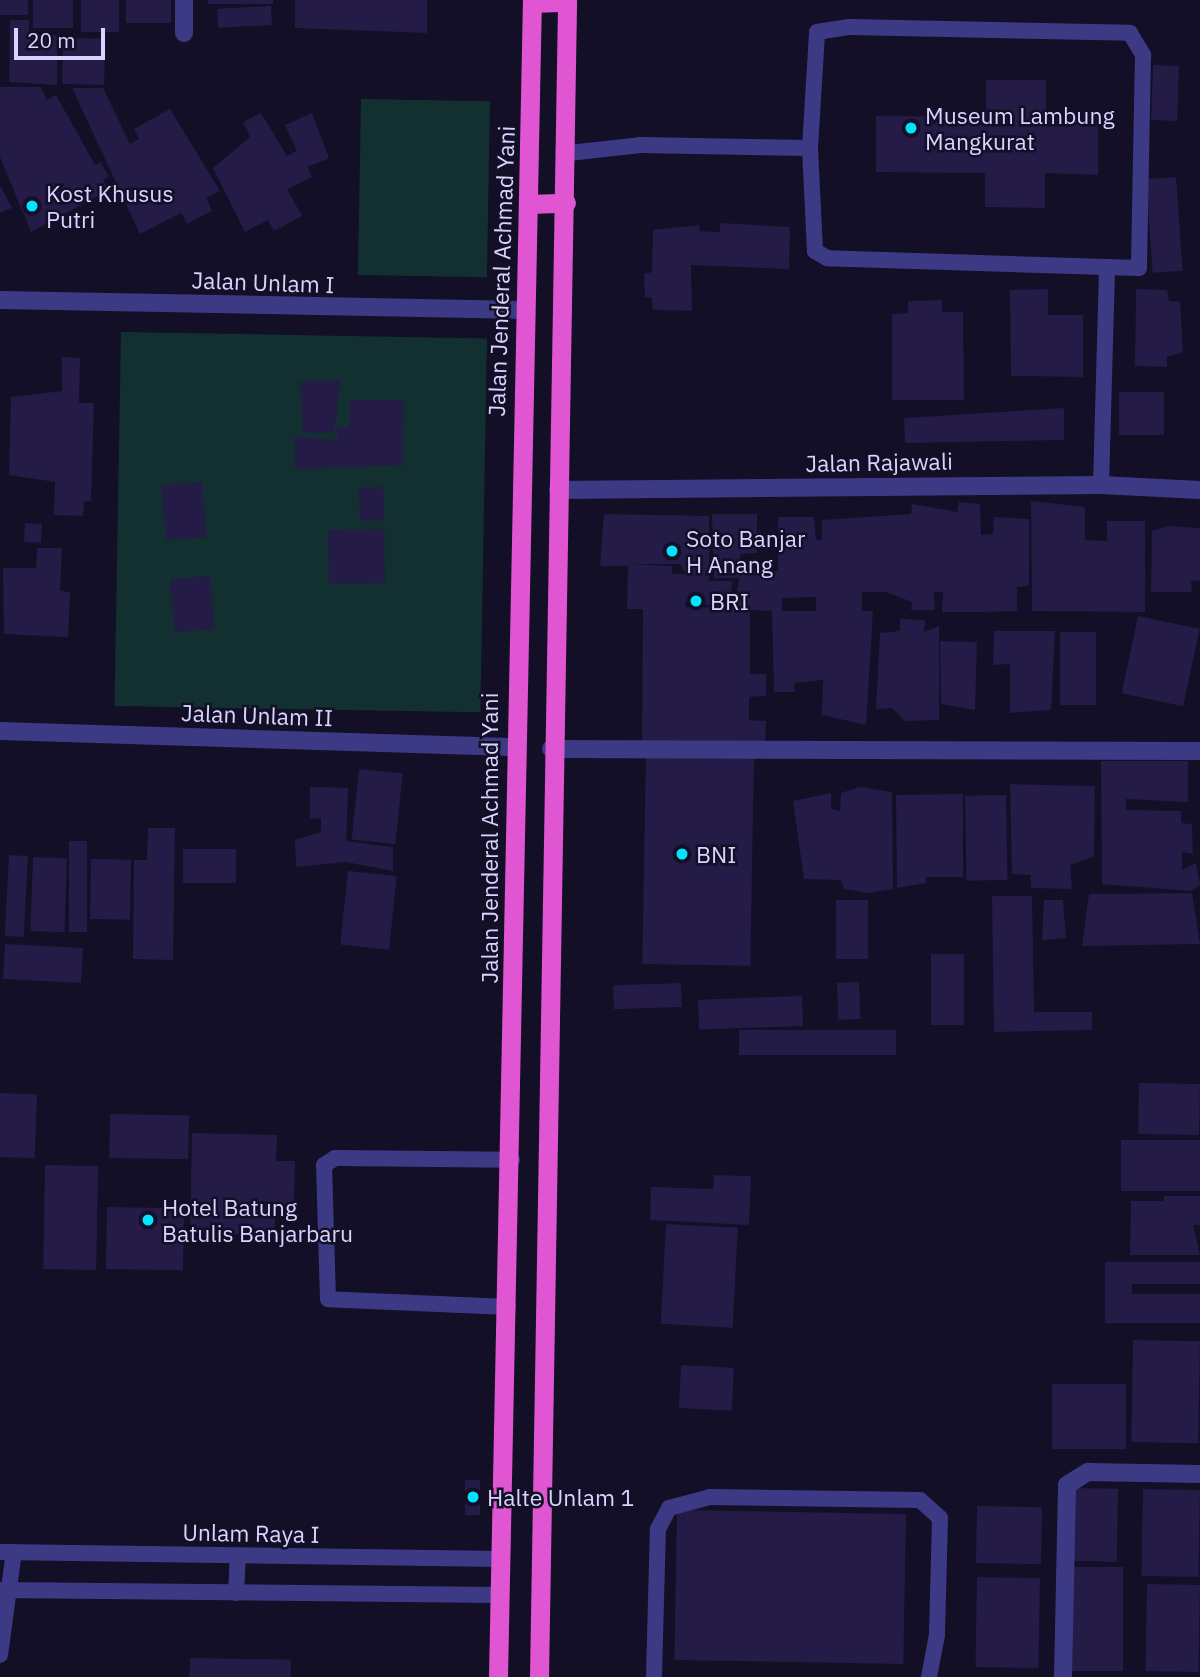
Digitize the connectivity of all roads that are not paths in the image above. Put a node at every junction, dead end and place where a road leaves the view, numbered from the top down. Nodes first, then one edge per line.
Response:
1 (184, 0) edge
2 (567, 1) edge
3 (532, 2) edge
4 (184, 33) dead end
5 (810, 148) junction
6 (569, 153) junction
7 (566, 203) junction
8 (528, 204) junction
9 (1107, 269) junction
10 (0, 300) edge
11 (525, 310) junction
12 (1101, 485) junction
13 (558, 490) junction
14 (1200, 490) edge
15 (0, 731) edge
16 (513, 747) junction
17 (551, 749) junction
18 (1200, 751) edge
19 (512, 1160) junction
20 (508, 1307) junction
21 (1200, 1474) edge
22 (7, 1552) edge
23 (238, 1556) junction
24 (501, 1559) junction
25 (4, 1590) edge
26 (236, 1593) junction
27 (500, 1595) junction
28 (0, 1655) edge
29 (498, 1677) edge
30 (539, 1677) edge
31 (654, 1677) edge
32 (929, 1677) edge
33 (1063, 1677) edge

1 - 4 street
2 - 3 highway
2 - 6 highway
3 - 8 highway, Jalan Jenderal Achmad Yani
5 - 6 lane
5 - 9 lane
5 - 9 lane
6 - 7 highway
7 - 8 highway
7 - 13 highway
8 - 11 highway, Jalan Jenderal Achmad Yani
9 - 12 lane
10 - 11 street, Jalan Unlam I
11 - 16 highway, Jalan Jenderal Achmad Yani
12 - 13 street, Jalan Rajawali
12 - 14 street, Jalan Rajawali
13 - 17 highway
15 - 16 street, Jalan Unlam II
16 - 19 highway, Jalan Jenderal Achmad Yani
17 - 18 street
17 - 30 highway
19 - 20 highway, Jalan Jenderal Achmad Yani
19 - 20 lane
20 - 24 highway, Jalan Jenderal Achmad Yani
21 - 33 street
22 - 23 lane, Unlam Raya I
22 - 25 lane
23 - 24 lane, Unlam Raya I
23 - 26 lane
24 - 27 highway, Jalan Jenderal Achmad Yani
25 - 26 lane
25 - 28 lane
26 - 27 lane
27 - 29 highway, Jalan Jenderal Achmad Yani
31 - 32 lane

